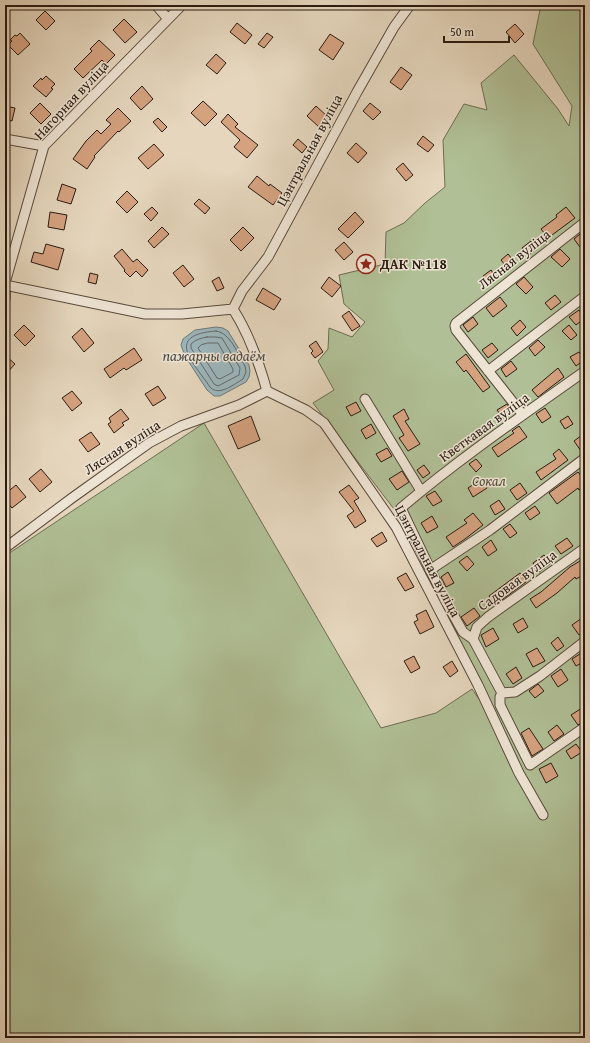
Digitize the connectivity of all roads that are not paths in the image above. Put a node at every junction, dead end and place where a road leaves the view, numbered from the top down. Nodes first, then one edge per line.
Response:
1 (156, 5) edge
2 (182, 5) edge
3 (410, 5) edge
4 (168, 18) junction
5 (5, 138) edge
6 (44, 146) junction
7 (585, 222) edge
8 (5, 284) edge
9 (5, 289) edge
10 (585, 296) edge
11 (5, 299) edge
12 (233, 308) junction
13 (488, 371) junction
14 (585, 371) edge
15 (267, 391) junction
16 (365, 398) dead end
17 (523, 415) junction
18 (585, 458) edge
19 (421, 491) junction
20 (5, 548) edge
21 (585, 548) edge
22 (430, 570) junction
23 (473, 639) junction
24 (585, 642) edge
25 (493, 677) junction
26 (478, 685) junction
27 (502, 693) junction
28 (585, 727) edge
29 (543, 815) dead end

1 - 4 street
2 - 4 street, Нагорная вуліца
3 - 12 street, Цэнтральная вуліца
4 - 6 street, Нагорная вуліца
5 - 6 street
6 - 8 street, Нагорная вуліца
7 - 13 street, Лясная вуліца
8 - 12 street
9 - 11 street
10 - 13 street
12 - 15 street
13 - 17 street
14 - 17 street, Кветкавая вуліца
15 - 20 street, Лясная вуліца
15 - 26 street, Цэнтральная вуліца
16 - 19 street
17 - 19 street, Кветкавая вуліца
18 - 22 street
19 - 22 street, Кветкавая вуліца
21 - 23 street, Садовая вуліца
22 - 23 street
23 - 25 street
24 - 27 street
25 - 26 street
25 - 27 street
26 - 29 street, Цэнтральная вуліца
27 - 28 street

